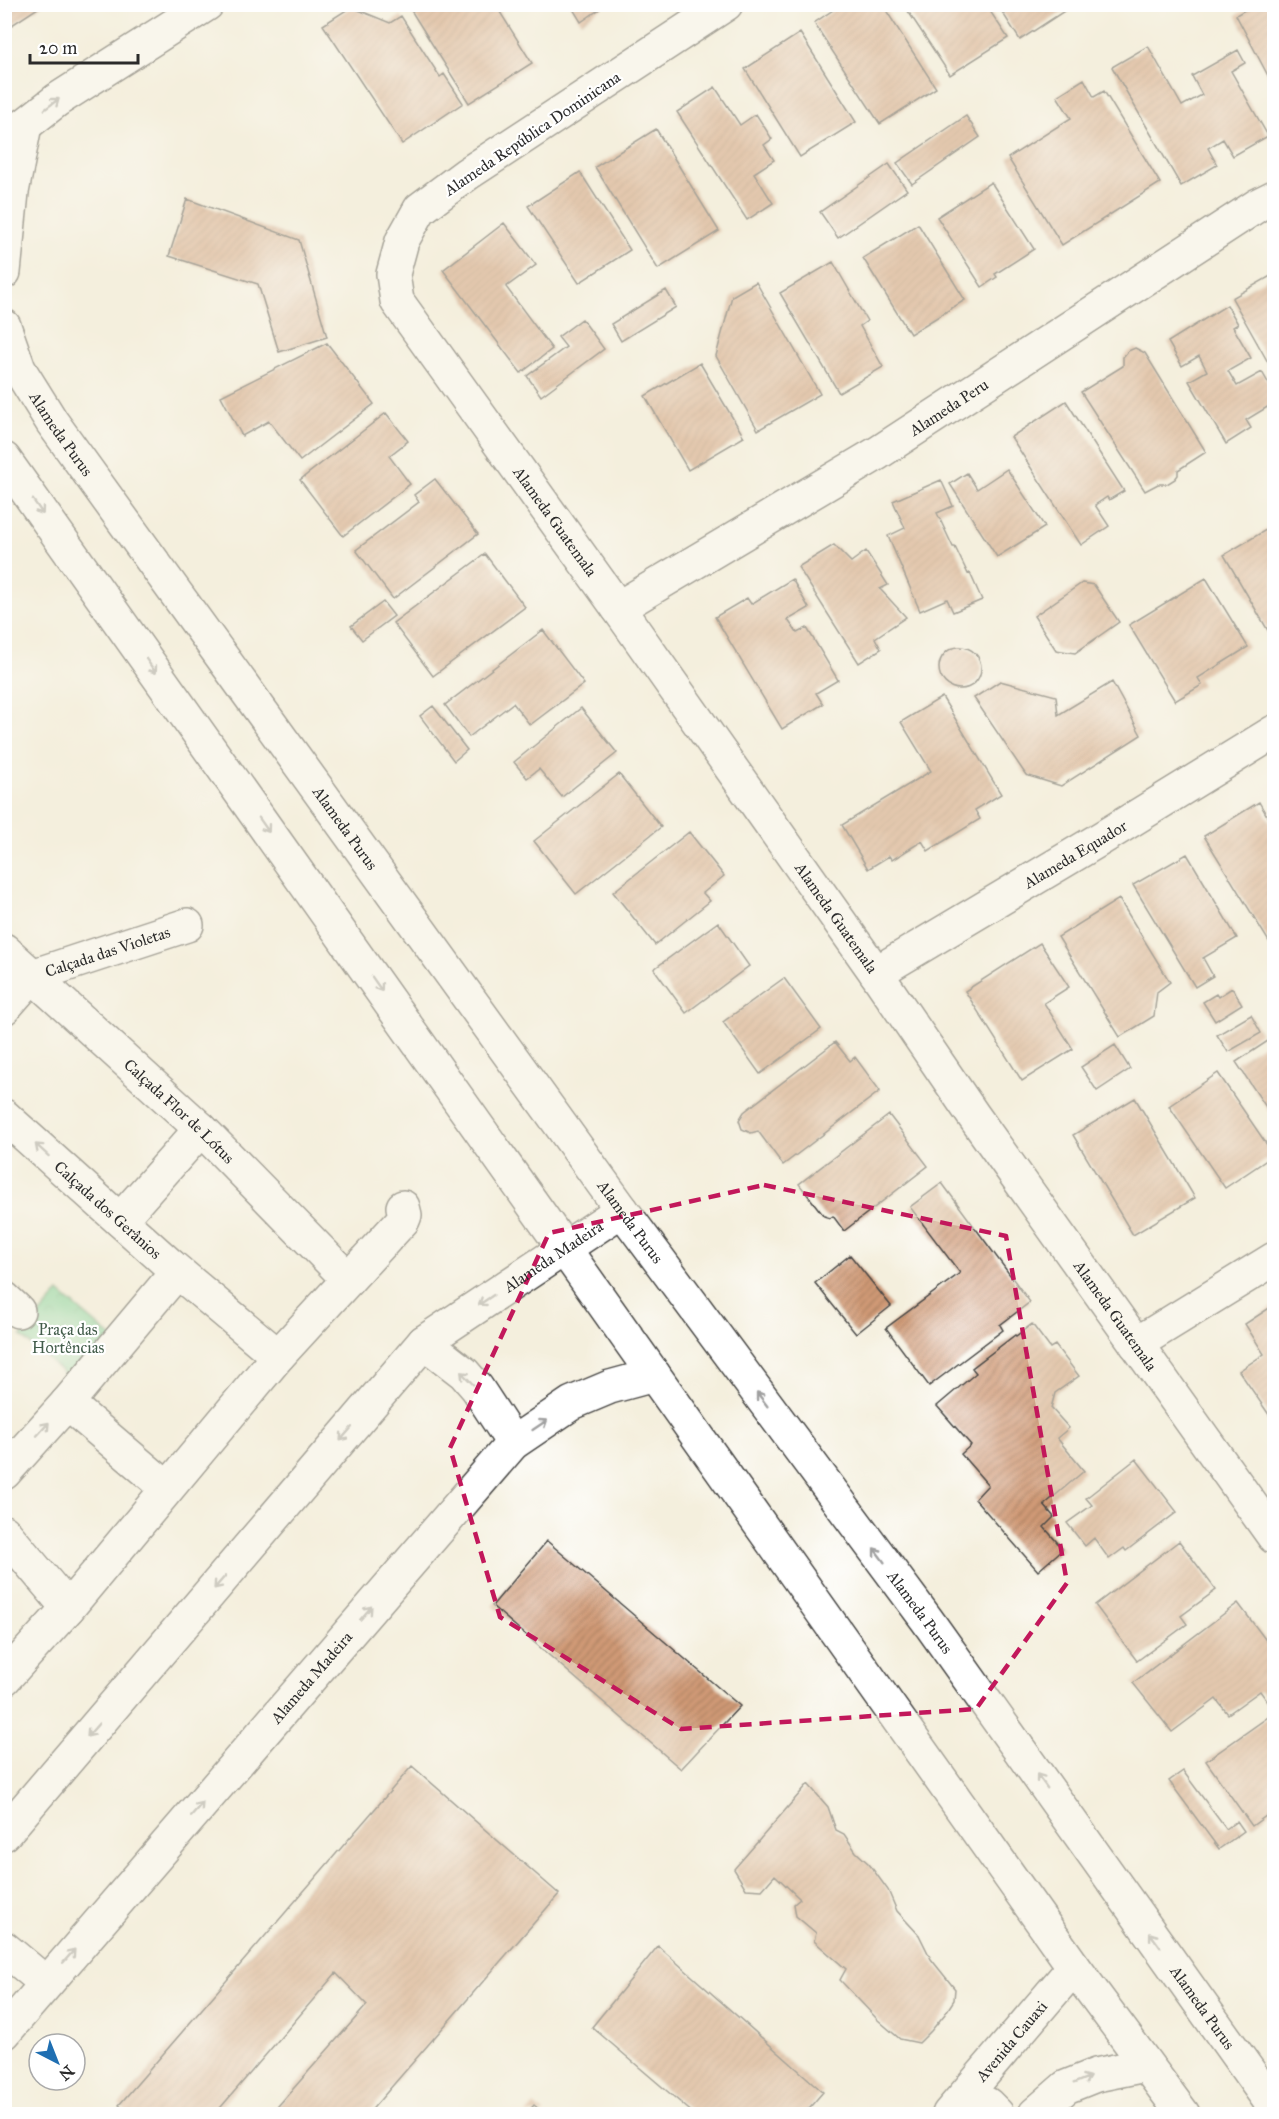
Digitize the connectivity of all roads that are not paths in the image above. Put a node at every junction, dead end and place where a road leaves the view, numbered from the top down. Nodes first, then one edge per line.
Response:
1 (207, 4) edge
2 (726, 4) edge
3 (15, 132) edge
4 (1275, 197) edge
5 (4, 272) edge
6 (397, 301) joint
7 (4, 326) edge
8 (4, 459) edge
9 (618, 608) junction
10 (1275, 732) edge
11 (187, 925) dead end
12 (4, 950) edge
13 (876, 973) junction
14 (32, 976) junction
15 (4, 1008) edge
16 (4, 1116) edge
17 (201, 1130) junction
18 (403, 1207) dead end
19 (622, 1210) junction
20 (120, 1220) junction
21 (565, 1248) junction
22 (1275, 1259) edge
23 (171, 1266) junction
24 (348, 1279) junction
25 (424, 1342) junction
26 (1136, 1344) junction
27 (278, 1356) junction
28 (654, 1375) junction
29 (67, 1403) junction
30 (513, 1443) junction
31 (4, 1473) edge
32 (167, 1488) junction
33 (4, 1532) edge
34 (1275, 1536) edge
35 (68, 1608) junction
36 (4, 1679) edge
37 (5, 1832) edge
38 (4, 1948) edge
39 (1074, 1967) junction
40 (46, 1983) junction
41 (4, 2033) edge
42 (1145, 2065) junction
43 (957, 2106) edge
44 (1275, 2107) edge
45 (998, 2115) edge
46 (1035, 2115) edge
47 (1183, 2115) edge

3 -> 1 street
2 - 6 street, Alameda República Dominicana
3 - 5 street
4 - 9 street, Alameda Peru
6 - 9 street, Alameda Guatemala
7 - 19 street, Alameda Purus
8 -> 21 street
9 - 13 street, Alameda Guatemala
10 - 13 street, Alameda Equador
11 - 14 street, Calçada das Violetas
12 - 14 street, Calçada Flor de Lótus
13 - 26 street, Alameda Guatemala
14 - 15 street, Calçada das Violetas
14 - 17 street, Calçada Flor de Lótus
20 -> 16 street, Calçada dos Gerânios
17 - 20 street
17 - 24 street, Calçada Flor de Lótus
18 - 24 street
19 - 21 street, Alameda Madeira
44 -> 19 street, Alameda Purus
20 - 23 street, Calçada dos Gerânios
21 -> 25 street, Alameda Madeira
21 - 28 street
22 - 26 street
23 - 27 street
23 - 29 street, Calçada dos Gerânios
24 - 27 street
30 -> 25 street
25 -> 37 street, Alameda Madeira
26 - 34 street, Alameda Guatemala
27 - 32 street
30 -> 28 street, Alameda Madeira
28 - 39 street
31 -> 29 street, Calçada dos Gerânios
29 - 32 street
40 -> 30 street, Alameda Madeira
32 - 35 street
33 - 35 street
35 - 36 street
38 - 40 street
39 - 42 street
39 - 43 street, Avenida Cauaxi
40 - 41 street, Alameda Madeira
46 -> 42 street
42 - 47 street
43 - 45 street

